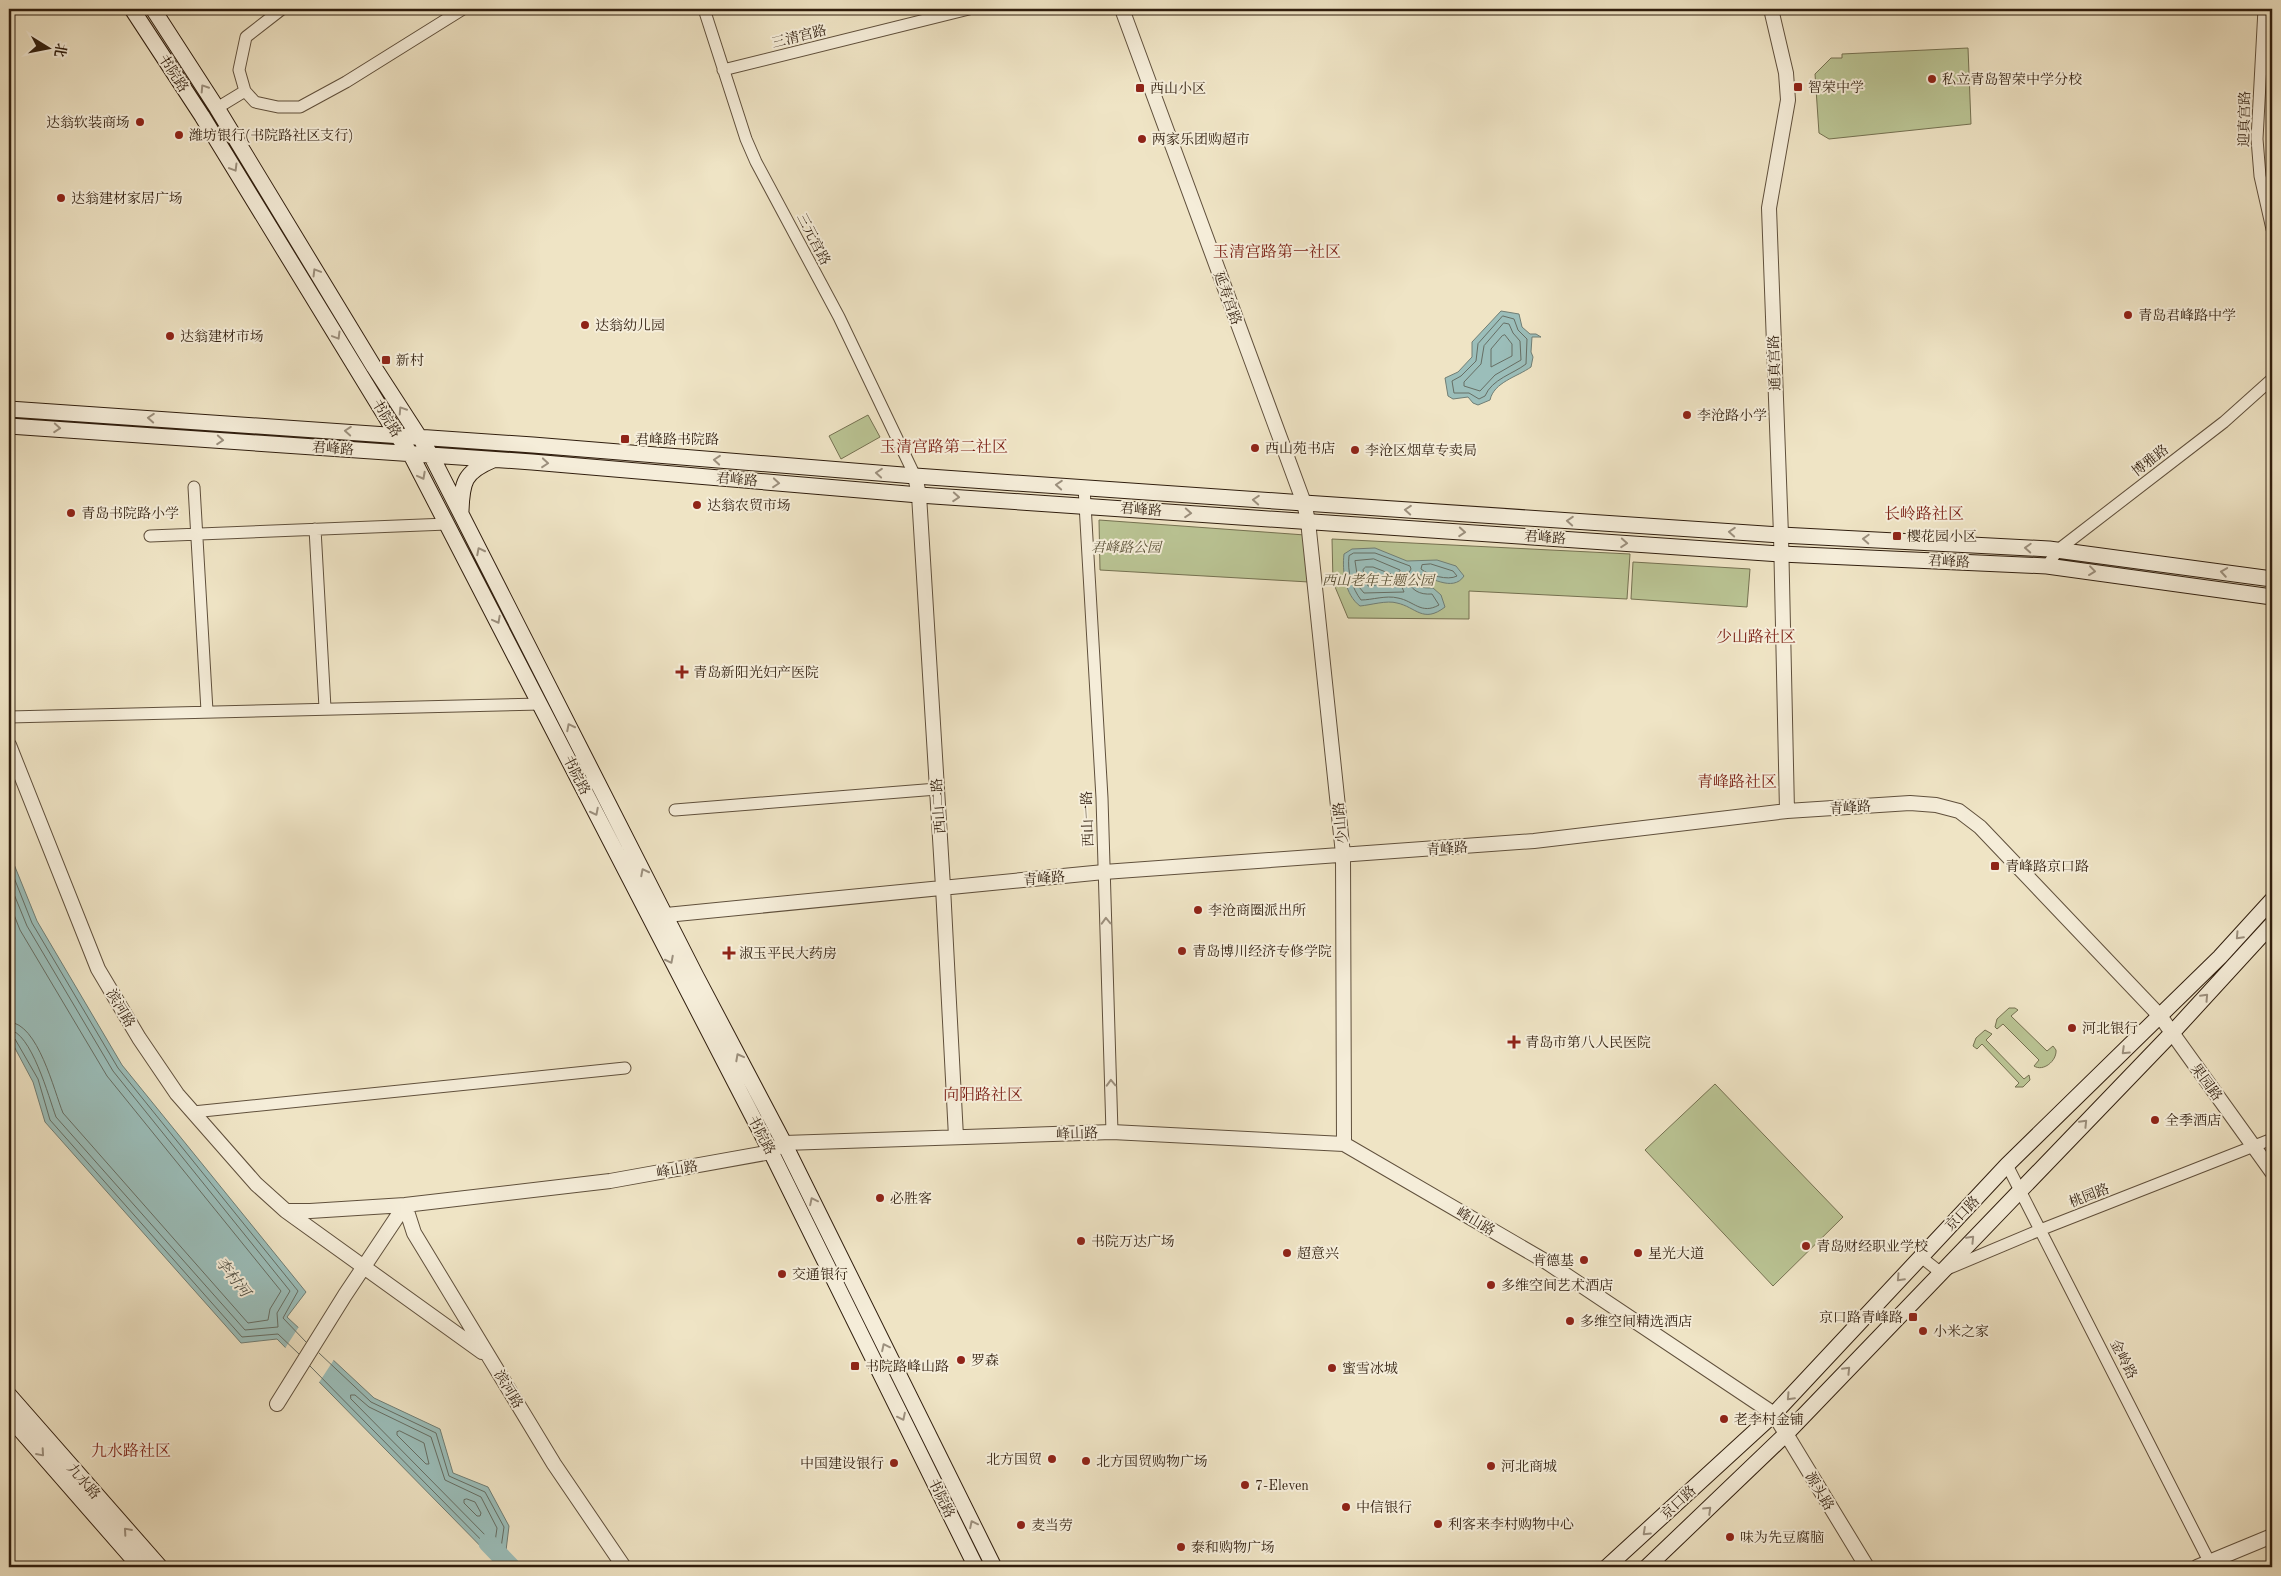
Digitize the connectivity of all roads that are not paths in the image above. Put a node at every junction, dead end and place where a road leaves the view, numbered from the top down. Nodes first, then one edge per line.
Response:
1 (132, 9) edge
2 (153, 9) edge
3 (282, 9) edge
4 (463, 9) edge
5 (704, 9) edge
6 (969, 9) edge
7 (1122, 9) edge
8 (1771, 9) edge
9 (2264, 9) edge
10 (723, 70) junction
11 (245, 91) junction
12 (217, 108) junction
13 (2272, 229) edge
14 (2272, 380) edge
15 (9, 409) edge
16 (9, 426) edge
17 (396, 435) junction
18 (418, 436) junction
19 (410, 453) junction
20 (431, 454) junction
21 (496, 459) junction
22 (915, 476) junction
23 (194, 487) dead end
24 (1084, 487) junction
25 (918, 495) junction
26 (1304, 503) junction
27 (1084, 506) junction
28 (460, 513) junction
29 (1308, 521) junction
30 (447, 524) junction
31 (315, 529) junction
32 (197, 533) junction
33 (1781, 535) junction
34 (150, 536) dead end
35 (2058, 550) junction
36 (1781, 554) junction
37 (2047, 566) junction
38 (2272, 579) edge
39 (2272, 597) edge
40 (541, 704) junction
41 (325, 708) junction
42 (207, 711) junction
43 (9, 717) edge
44 (9, 745) edge
45 (937, 789) junction
46 (676, 810) dead end
47 (1787, 811) junction
48 (1343, 854) junction
49 (1104, 872) junction
50 (943, 887) junction
51 (2272, 900) edge
52 (666, 915) junction
53 (648, 916) junction
54 (2272, 924) edge
55 (2160, 1016) junction
56 (2172, 1033) junction
57 (625, 1068) dead end
58 (193, 1112) junction
59 (1112, 1132) junction
60 (956, 1137) junction
61 (2272, 1139) edge
62 (784, 1142) junction
63 (1344, 1144) junction
64 (2254, 1146) junction
65 (771, 1152) junction
66 (2007, 1165) junction
67 (2272, 1172) edge
68 (2019, 1189) junction
69 (405, 1205) junction
70 (286, 1210) junction
71 (2040, 1230) junction
72 (1921, 1257) junction
73 (364, 1267) junction
74 (1940, 1272) junction
75 (489, 1356) junction
76 (9, 1395) edge
77 (277, 1404) dead end
78 (1774, 1414) junction
79 (9, 1416) edge
80 (1786, 1434) junction
81 (2272, 1536) edge
82 (2212, 1564) edge
83 (140, 1567) edge
84 (160, 1567) edge
85 (624, 1567) edge
86 (976, 1567) edge
87 (994, 1567) edge
88 (1607, 1567) edge
89 (1647, 1567) edge
90 (1866, 1567) edge
91 (2198, 1567) edge

1 -> 17 main road, 书院路
12 -> 2 main road, 书院路
3 - 11 street
4 - 11 street
5 - 10 street, 三元宫路
6 - 10 street, 三清宫路
7 - 26 street, 延寿宫路
8 - 33 street, 通真宫路
9 - 13 street, 迎真宫路
10 - 22 street, 三元宫路
11 - 12 street
18 -> 12 main road, 书院路
14 - 35 street, 博雅路
17 -> 15 main road, 君峰路
16 -> 19 main road, 君峰路
17 - 18 main road, 君峰路
17 - 19 main road, 书院路
18 - 20 main road, 书院路
22 -> 18 main road, 君峰路
19 - 20 main road, 君峰路
19 -> 30 main road, 书院路
20 - 21 main road, 君峰路
20 - 28 main road, 书院路
21 -> 25 main road, 君峰路
21 - 28 main road
24 -> 22 main road, 君峰路
22 - 25 street, 西山二路
23 - 32 street
26 -> 24 main road, 君峰路
24 - 27 street, 西山一路
25 -> 27 main road, 君峰路
25 - 45 street, 西山二路
26 - 29 street, 少山路
33 -> 26 main road, 君峰路
27 -> 29 main road, 君峰路
27 - 49 street, 西山一路
52 -> 28 main road, 书院路
29 -> 36 main road, 君峰路
29 - 48 street, 少山路
30 - 31 street
30 -> 40 main road, 书院路
31 - 32 street
31 - 41 street
32 - 34 street
32 - 42 street
35 -> 33 main road, 君峰路
33 - 36 street, 通真宫路
35 - 37 street, 博雅路
38 -> 35 main road, 君峰路
36 - 37 main road, 君峰路
36 - 47 street, 通真宫路
37 -> 39 main road, 君峰路
40 - 41 street
40 -> 53 main road, 书院路
41 - 42 street
42 - 43 street
44 - 58 street, 滨河路
45 - 46 street
45 - 50 street, 西山二路
47 - 48 street, 青峰路
47 - 55 street, 青峰路
48 - 49 street, 青峰路
48 - 63 street, 少山路
49 - 50 street, 青峰路
59 -> 49 street, 西山一路
50 - 52 street, 青峰路
50 - 60 street, 西山二路
51 -> 55 main road, 京口路
52 - 53 street, 青峰路
62 -> 52 main road, 书院路
53 -> 65 main road, 书院路
56 -> 54 main road, 京口路
55 - 56 street, 果园路
55 -> 66 main road, 京口路
56 - 64 street, 果园路
68 -> 56 main road, 京口路
57 - 58 street
58 - 70 street, 滨河路
59 - 60 street, 峰山路
59 - 63 street, 峰山路
60 - 62 street, 峰山路
61 - 64 street, 桃园路
62 - 65 street, 峰山路
87 -> 62 main road, 书院路
63 - 78 street, 峰山路
64 - 67 street, 果园路
64 - 71 street, 桃园路
65 - 69 street, 峰山路
65 -> 86 main road, 书院路
66 - 68 street, 金岭路
66 - 72 main road, 京口路
68 - 71 street, 金岭路
74 -> 68 main road, 京口路
69 - 70 street, 峰山路
69 - 73 street
69 - 75 street, 滨河路
70 - 73 street, 滨河路
71 - 74 street, 桃园路
71 - 82 street, 金岭路
72 - 74 street
72 -> 78 main road, 京口路
73 - 75 street, 滨河路
73 - 77 street
80 -> 74 main road, 京口路
75 - 85 street, 滨河路
84 -> 76 main road, 九水路
78 - 80 street, 源头路
78 -> 88 main road, 京口路
79 -> 83 main road, 九水路
89 -> 80 main road, 京口路
80 - 90 street, 源头路
81 - 82 street
82 - 91 street

